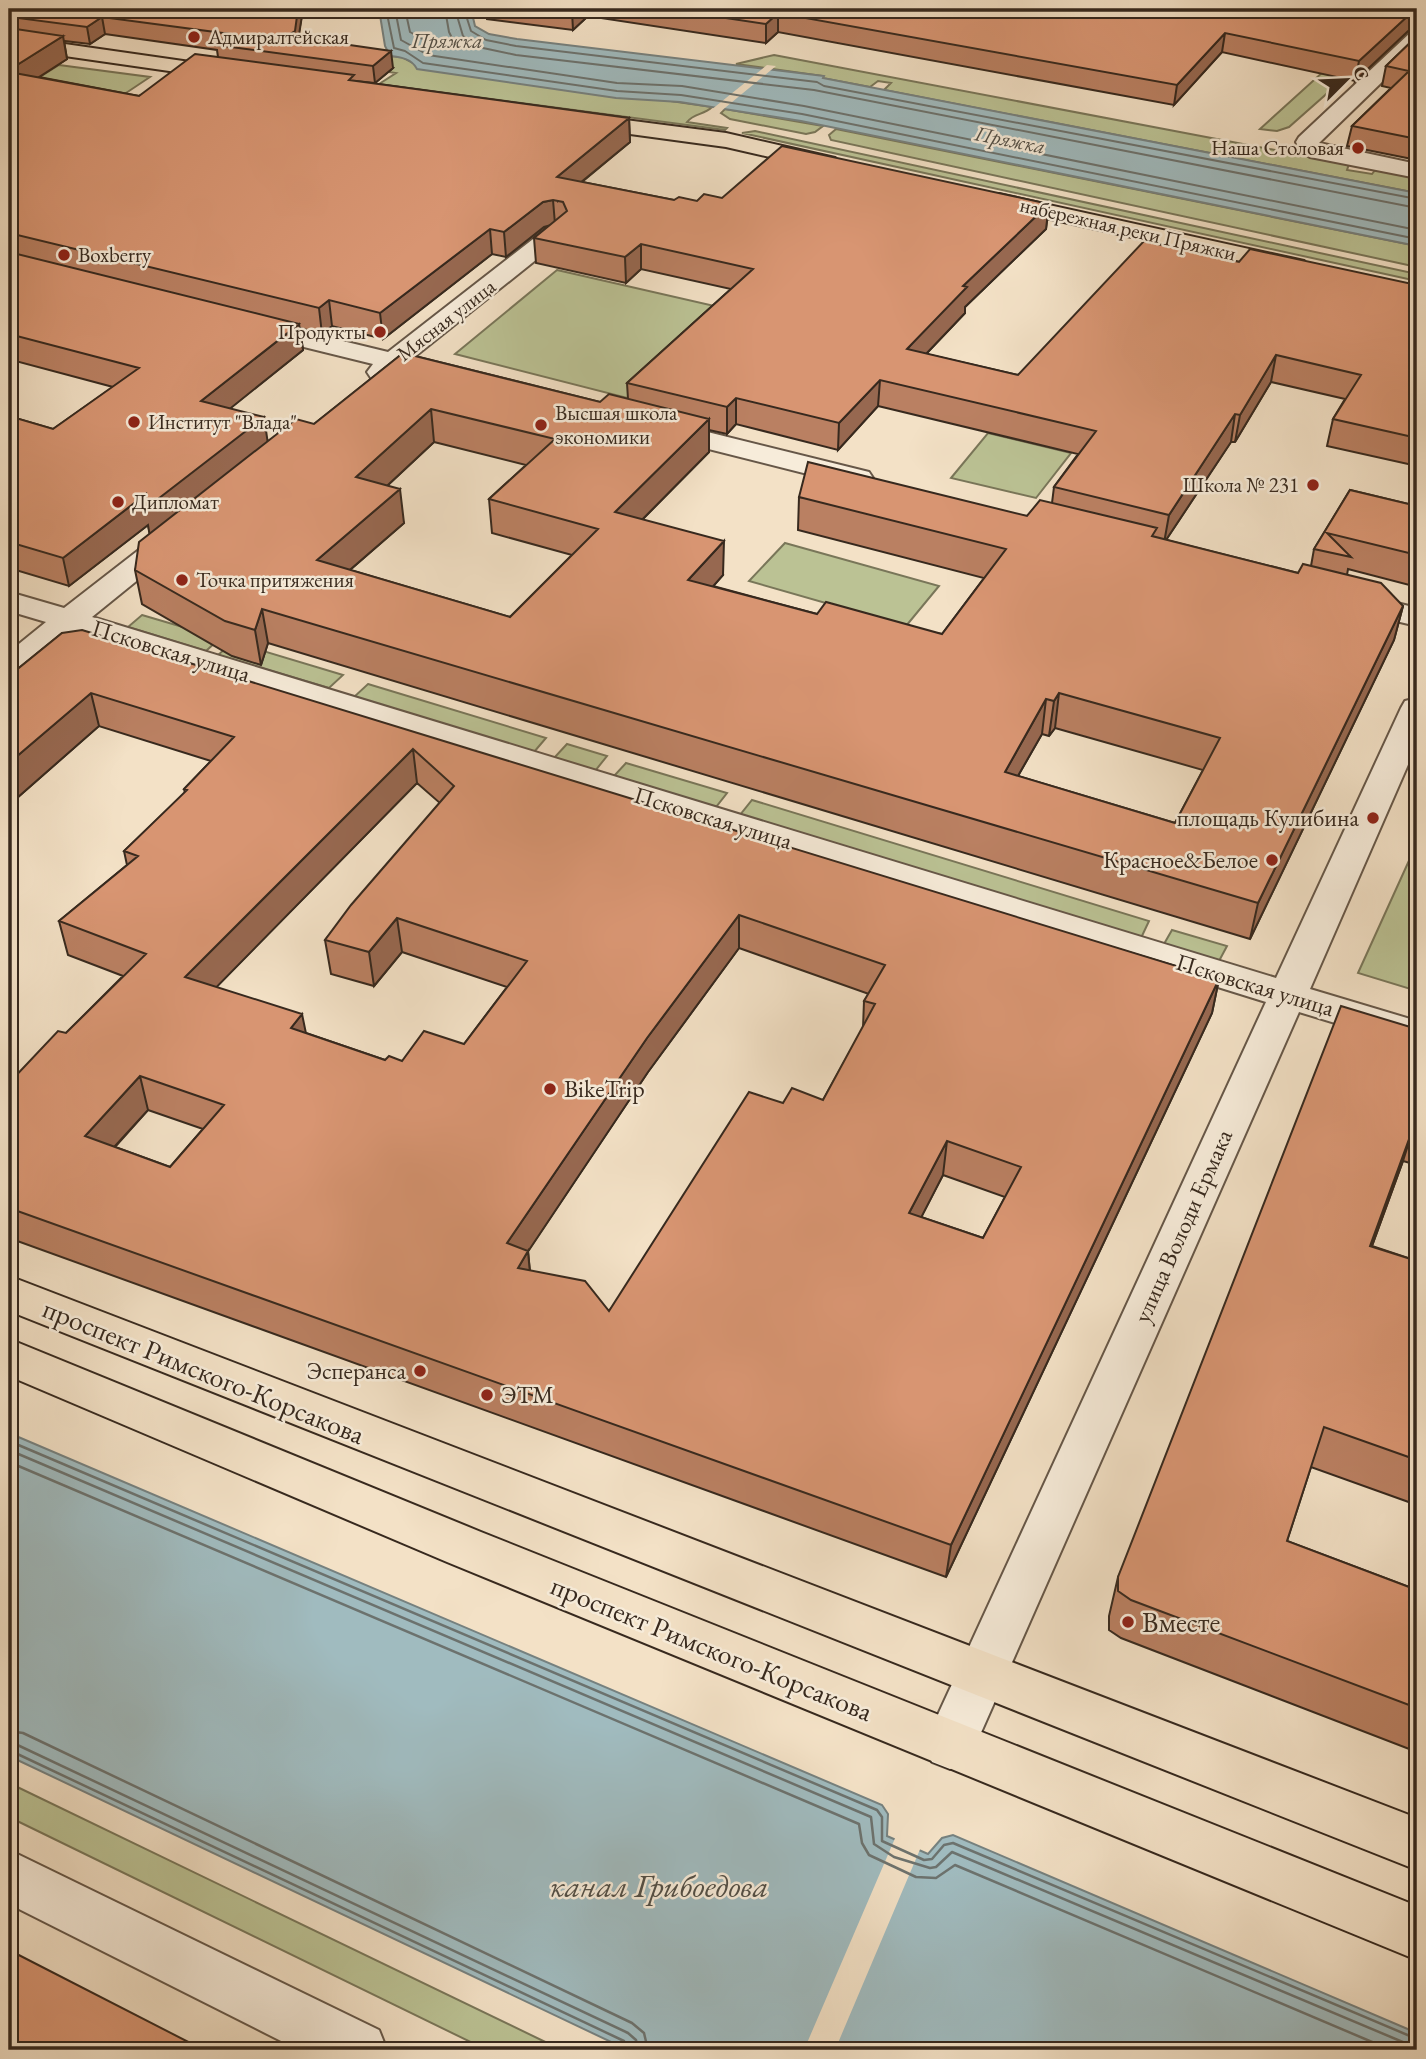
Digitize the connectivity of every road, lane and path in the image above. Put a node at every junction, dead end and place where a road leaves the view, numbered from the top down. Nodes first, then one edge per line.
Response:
1 (1417, 37) edge
2 (9, 42) edge
3 (256, 77) edge
4 (555, 117) edge
5 (852, 168) edge
6 (1417, 171) edge
7 (976, 196) edge
8 (554, 234) edge
9 (1311, 270) edge
10 (223, 319) edge
11 (394, 362) junction
12 (468, 380) edge
13 (361, 387) edge
14 (630, 421) edge
15 (882, 484) edge
16 (201, 514) edge
17 (1332, 596) edge
18 (9, 601) edge
19 (1417, 617) edge
20 (69, 619) junction
21 (9, 667) edge
22 (1417, 708) edge
23 (1287, 995) junction
24 (1417, 1035) edge
25 (9, 1293) edge
26 (9, 1357) edge
27 (981, 1675) junction
28 (950, 1745) junction
29 (1417, 1844) edge
30 (9, 1876) edge
31 (1417, 1933) edge
32 (359, 2050) edge

1 - 6 street
2 - 3 main road
4 - 5 main road
7 - 9 main road, набережная реки Пряжки
8 - 11 street, Мясная улица
10 - 11 street
11 - 12 street
11 - 13 street, Мясная улица
14 - 15 street
16 - 20 street
17 - 19 street
18 - 20 street, Псковская улица
20 - 21 street
20 - 23 street, Псковская улица
22 - 23 street, улица Володи Ермака
23 - 24 street, Псковская улица
23 - 27 street, улица Володи Ермака
25 - 27 main road, проспект Римского-Корсакова
26 - 28 main road, проспект Римского-Корсакова
27 - 28 street, улица Володи Ермака
27 - 29 main road, проспект Римского-Корсакова
28 - 31 main road, проспект Римского-Корсакова
30 - 32 street

